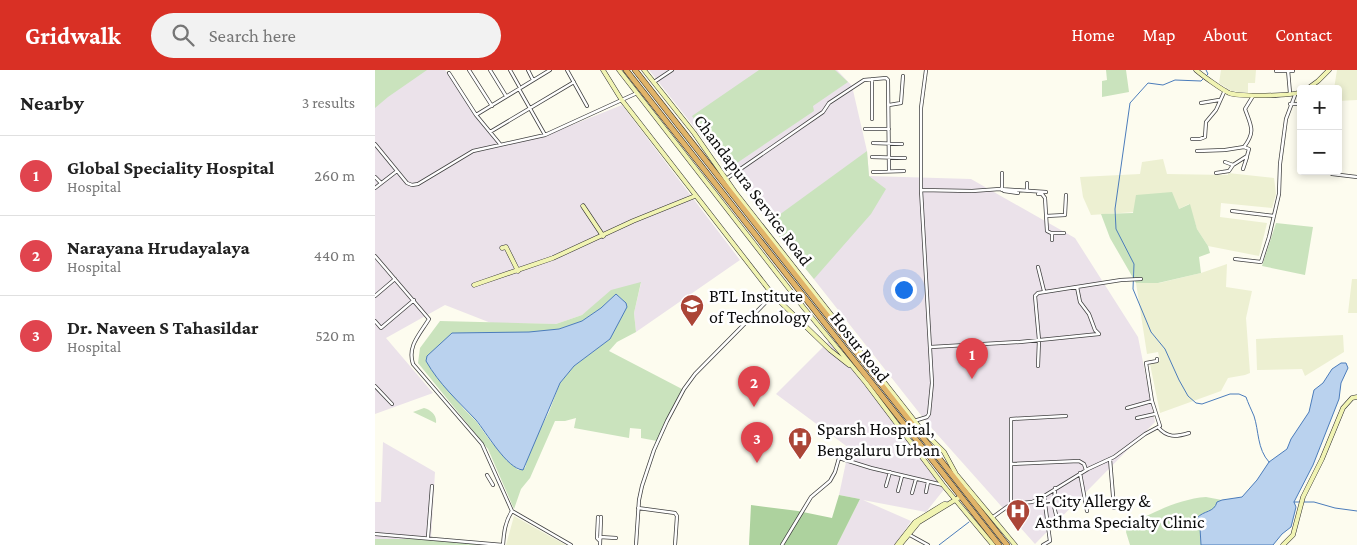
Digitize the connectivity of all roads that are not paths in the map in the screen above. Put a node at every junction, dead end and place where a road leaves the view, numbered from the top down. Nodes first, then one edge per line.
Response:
1 (469, 70) edge
2 (490, 70) edge
3 (510, 70) edge
4 (528, 70) edge
5 (550, 70) edge
6 (567, 70) edge
7 (603, 70) edge
8 (619, 70) edge
9 (627, 70) edge
10 (635, 70) edge
11 (644, 70) edge
12 (672, 70) edge
13 (926, 70) edge
14 (1196, 70) edge
15 (1329, 70) edge
16 (1276, 71) dead end
17 (1288, 71) edge
18 (1293, 72) dead end
19 (449, 73) dead end
20 (903, 76) dead end
21 (872, 79) junction
22 (534, 80) junction
23 (574, 82) junction
24 (654, 82) junction
25 (1312, 85) edge
26 (519, 88) junction
27 (1225, 90) junction
28 (637, 93) junction
29 (1253, 94) junction
30 (1297, 94) edge
31 (1293, 95) junction
32 (507, 97) junction
33 (621, 99) junction
34 (1219, 100) junction
35 (1201, 103) dead end
36 (1291, 104) junction
37 (1297, 104) edge
38 (889, 105) junction
39 (492, 106) junction
40 (587, 106) dead end
41 (529, 108) junction
42 (676, 111) junction
43 (476, 115) junction
44 (672, 118) junction
45 (871, 118) dead end
46 (865, 129) dead end
47 (889, 129) junction
48 (490, 132) junction
49 (545, 135) junction
50 (1192, 139) dead end
51 (873, 143) dead end
52 (375, 144) edge
53 (500, 144) junction
54 (889, 144) junction
55 (902, 144) dead end
56 (1244, 147) junction
57 (1197, 151) dead end
58 (1247, 156) junction
59 (872, 157) dead end
60 (889, 157) junction
61 (905, 158) dead end
62 (1225, 162) dead end
63 (1233, 165) junction
64 (1243, 169) dead end
65 (397, 171) junction
66 (873, 172) dead end
67 (889, 172) junction
68 (905, 172) dead end
69 (1002, 172) dead end
70 (1216, 173) dead end
71 (1342, 175) edge
72 (1357, 176) edge
73 (375, 177) edge
74 (726, 179) junction
75 (381, 183) junction
76 (1027, 183) dead end
77 (375, 188) edge
78 (921, 190) junction
79 (1002, 190) junction
80 (1027, 191) junction
81 (1046, 192) dead end
82 (1066, 194) dead end
83 (695, 196) junction
84 (583, 206) dead end
85 (1232, 212) dead end
86 (1046, 216) junction
87 (1275, 216) junction
88 (1052, 233) junction
89 (1064, 233) dead end
90 (603, 236) junction
91 (1052, 240) dead end
92 (501, 248) dead end
93 (375, 256) edge
94 (1235, 259) dead end
95 (1038, 267) dead end
96 (518, 271) junction
97 (783, 275) junction
98 (395, 279) junction
99 (1141, 279) dead end
100 (474, 285) dead end
101 (1077, 286) junction
102 (1043, 291) junction
103 (773, 295) junction
104 (375, 296) edge
105 (414, 300) junction
106 (375, 321) edge
107 (1039, 340) junction
108 (931, 347) junction
109 (1157, 359) dead end
110 (851, 366) junction
111 (1038, 366) dead end
112 (375, 386) edge
113 (1357, 397) edge
114 (1152, 402) junction
115 (392, 404) dead end
116 (1127, 408) dead end
117 (1155, 414) junction
118 (1066, 416) dead end
119 (1137, 418) dead end
120 (913, 422) junction
121 (1158, 427) junction
122 (1189, 433) dead end
123 (1110, 459) junction
124 (1011, 464) junction
125 (1086, 470) junction
126 (889, 472) junction
127 (1081, 473) junction
128 (487, 475) dead end
129 (903, 476) junction
130 (916, 479) junction
131 (929, 482) junction
132 (493, 485) dead end
133 (943, 485) junction
134 (432, 486) dead end
135 (886, 486) dead end
136 (1055, 488) junction
137 (898, 491) dead end
138 (926, 492) dead end
139 (912, 493) dead end
140 (1044, 496) junction
141 (957, 498) junction
142 (1011, 504) junction
143 (638, 508) junction
144 (1114, 508) dead end
145 (512, 511) junction
146 (1087, 511) dead end
147 (600, 517) dead end
148 (992, 518) junction
149 (1057, 519) dead end
150 (907, 533) junction
151 (375, 534) edge
152 (428, 538) junction
153 (616, 538) dead end
154 (600, 539) junction
155 (503, 545) edge
156 (571, 545) edge
157 (600, 545) edge
158 (636, 545) edge
159 (675, 545) edge
160 (782, 545) edge
161 (899, 545) edge
162 (928, 545) edge
163 (993, 545) edge
164 (999, 545) edge
165 (1007, 545) edge
166 (1015, 545) edge
167 (1043, 545) edge
168 (1283, 545) edge

1 - 39 street
2 - 32 street
3 - 26 street
4 - 22 street
5 - 22 street
6 - 23 street
7 - 33 street
8 - 28 street
9 - 97 highway, Hosur Road
10 - 44 highway, Hosur Road
11 - 24 street, Chandapura Service Road
12 - 24 street
13 - 78 street
14 - 27 street
15 - 25 street
16 - 17 street
17 - 18 street
17 - 31 street
19 - 43 street
20 - 38 street
21 - 38 street
21 - 45 street
21 - 74 street
22 - 26 street
23 - 40 street
23 - 41 street
24 - 42 street, Chandapura Service Road
26 - 32 street
26 - 41 street
27 - 29 street
27 - 34 street
28 - 33 street
28 - 97 street
29 - 31 street
29 - 56 street
30 - 31 street
31 - 36 street
32 - 39 street
33 - 49 street
33 - 83 street
34 - 35 street
34 - 50 street
36 - 37 street
36 - 87 street
38 - 47 street
39 - 43 street
41 - 48 street
41 - 49 street
42 - 44 highway
42 - 74 street, Chandapura Service Road
43 - 48 street
44 - 120 highway, Hosur Road
46 - 47 street
47 - 54 street
48 - 53 street
49 - 53 street
51 - 54 street
52 - 65 street
53 - 65 street
54 - 55 street
54 - 60 street
56 - 57 street
56 - 58 street
58 - 63 street
58 - 64 street
59 - 60 street
60 - 61 street
60 - 67 street
62 - 63 street
63 - 70 street
65 - 75 street
66 - 67 street
67 - 68 street
69 - 79 street
71 - 72 street
73 - 75 street
74 - 120 street, Chandapura Service Road
75 - 77 street
76 - 80 street
78 - 79 street
78 - 108 street
79 - 80 street
79 - 86 street
80 - 81 street
82 - 86 street
83 - 90 street
83 - 103 street
84 - 90 street
85 - 87 street
86 - 88 street
87 - 94 street
88 - 89 street
88 - 91 street
90 - 96 street
92 - 96 street
93 - 98 street
95 - 102 street
96 - 100 street
97 - 110 street
97 - 141 highway, Hosur Road
98 - 104 street
98 - 105 street
99 - 101 street
101 - 102 street
101 - 107 street
102 - 107 street
103 - 110 street
103 - 143 street
105 - 106 street
105 - 145 street
107 - 108 street
107 - 111 street
108 - 120 street
109 - 114 street
110 - 133 street
112 - 115 street
113 - 168 street
114 - 116 street
114 - 117 street
117 - 119 street
117 - 121 street
118 - 124 street
120 - 148 street, Chandapura Service Road
120 - 165 highway, Hosur Road
121 - 122 street
121 - 123 street
123 - 125 street
123 - 144 street
124 - 125 street
124 - 142 street
125 - 127 street
126 - 129 street
126 - 135 street
126 - 160 street
127 - 136 street
127 - 146 street
128 - 132 street
129 - 130 street
129 - 137 street
130 - 131 street
130 - 139 street
131 - 133 street
131 - 138 street
133 - 141 street
134 - 152 street
136 - 140 street
136 - 149 street
140 - 142 street
140 - 167 street
141 - 150 street
141 - 163 street
141 - 164 highway, Hosur Road
142 - 148 street
143 - 158 street
143 - 159 street
145 - 155 street
145 - 156 street
147 - 154 street
148 - 166 street, Chandapura Service Road
150 - 161 street
150 - 162 street
151 - 152 street
152 - 155 street
153 - 154 street
154 - 157 street

